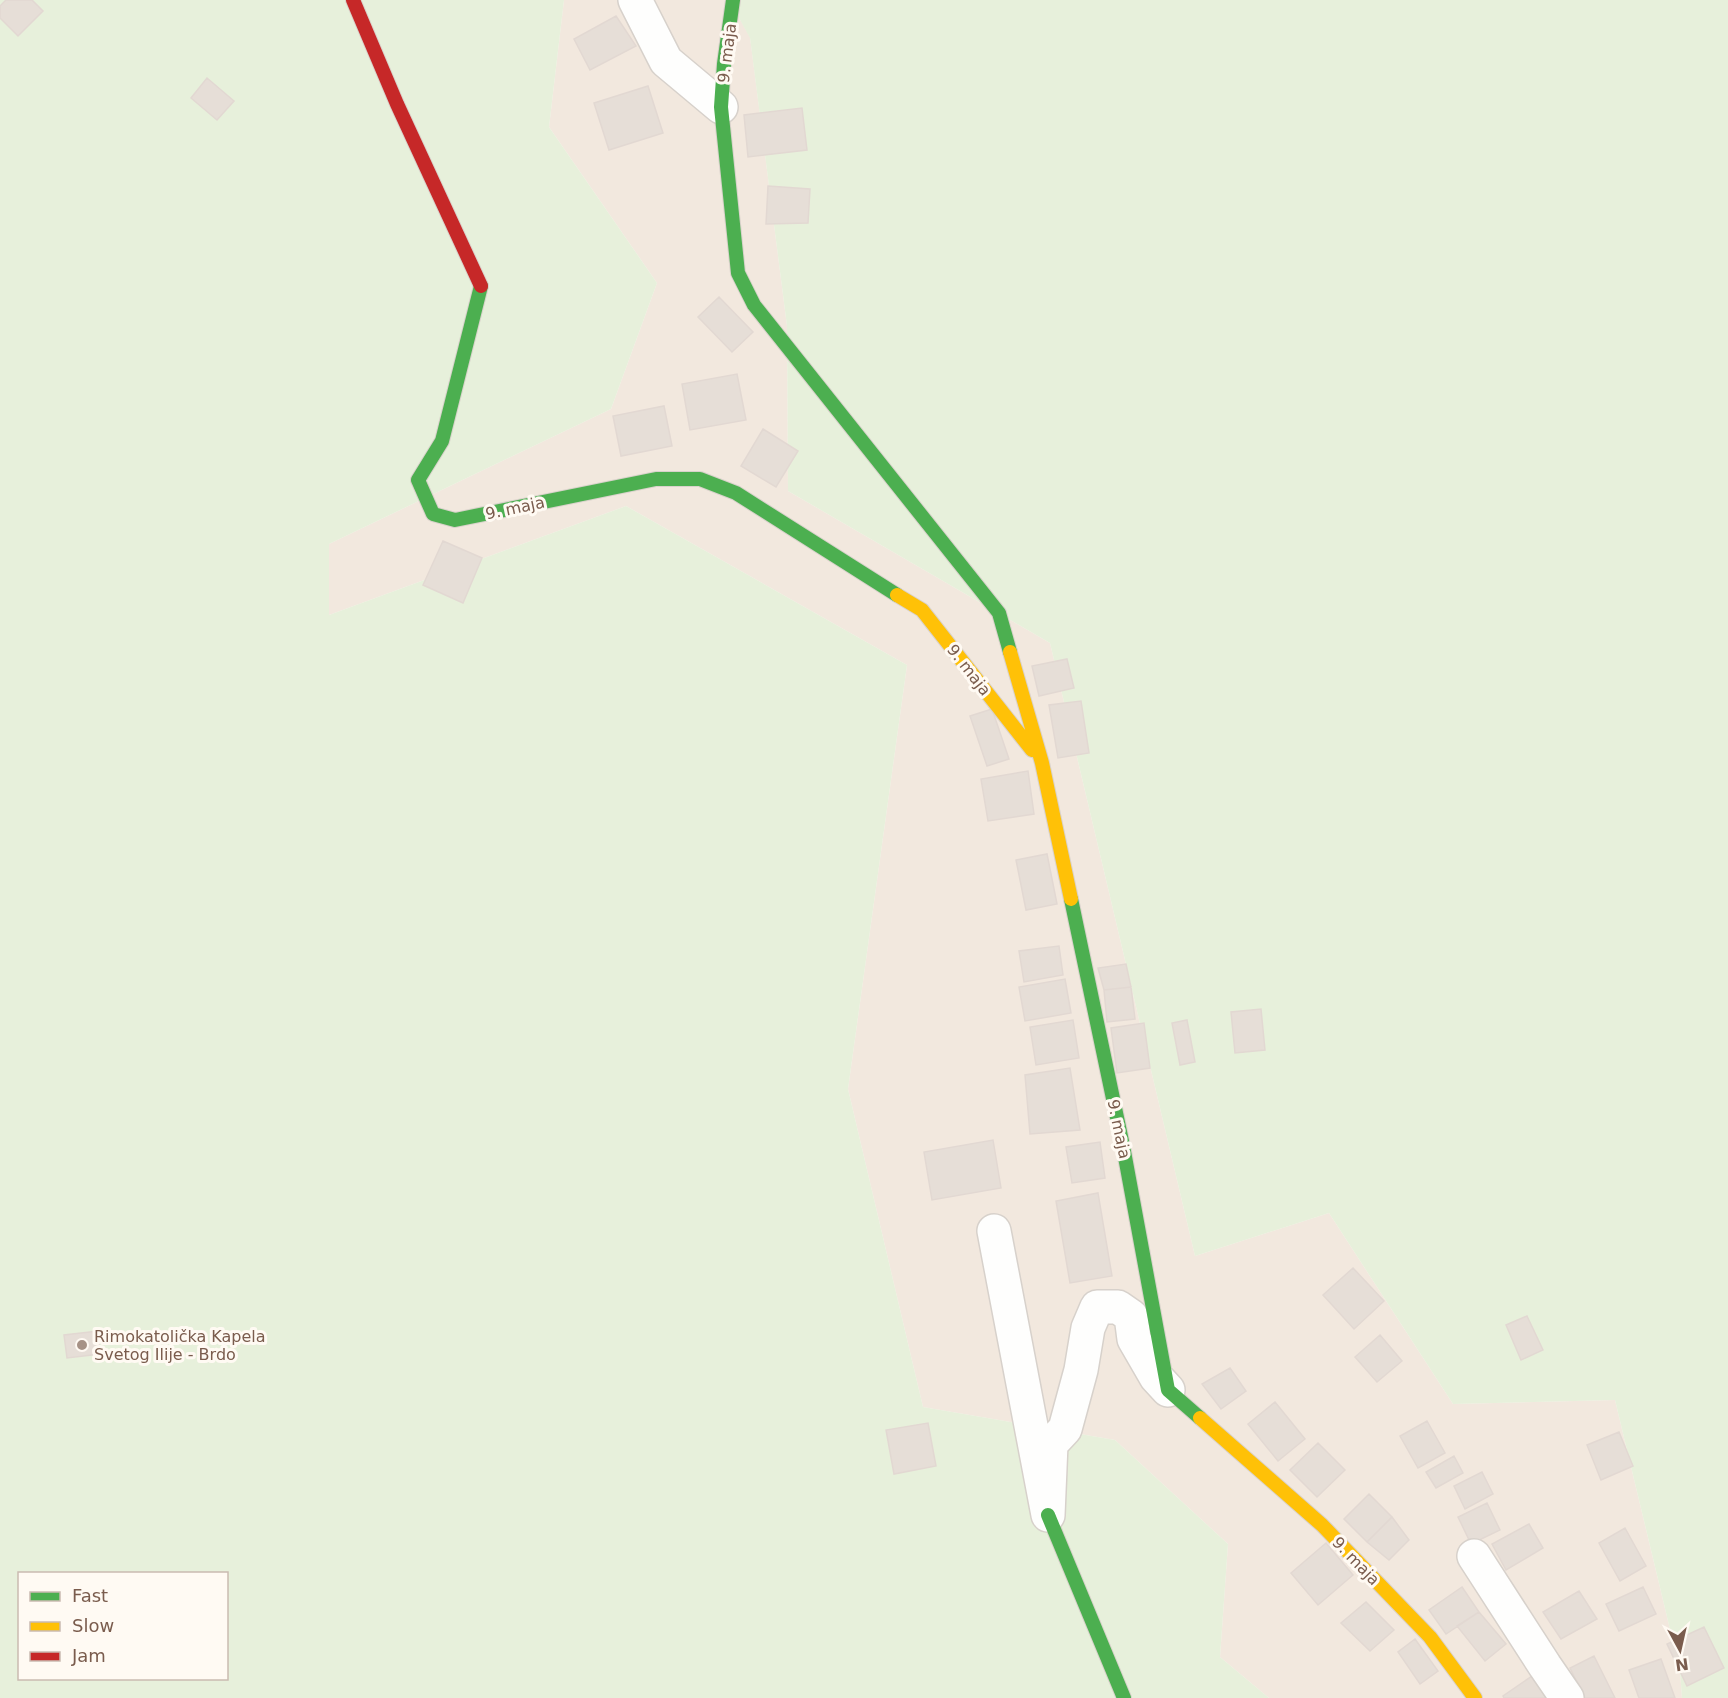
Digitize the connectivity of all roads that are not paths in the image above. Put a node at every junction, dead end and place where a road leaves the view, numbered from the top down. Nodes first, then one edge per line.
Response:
1 (353, 0) edge
2 (635, 0) edge
3 (733, 0) edge
4 (721, 107) junction
5 (1042, 763) junction
6 (994, 1232) dead end
7 (1168, 1390) junction
8 (1048, 1515) junction
9 (1474, 1556) dead end
10 (1124, 1698) edge
11 (1475, 1698) edge
12 (1567, 1698) edge

1 - 5 street, 9. maja
2 - 4 street, 9. maja
3 - 4 street, 9. maja
4 - 5 street, 9. maja
5 - 7 street, 9. maja
6 - 8 street, 9. maja
7 - 8 street, 9. maja
7 - 11 street, 9. maja
8 - 10 street, 9. maja
9 - 12 street

